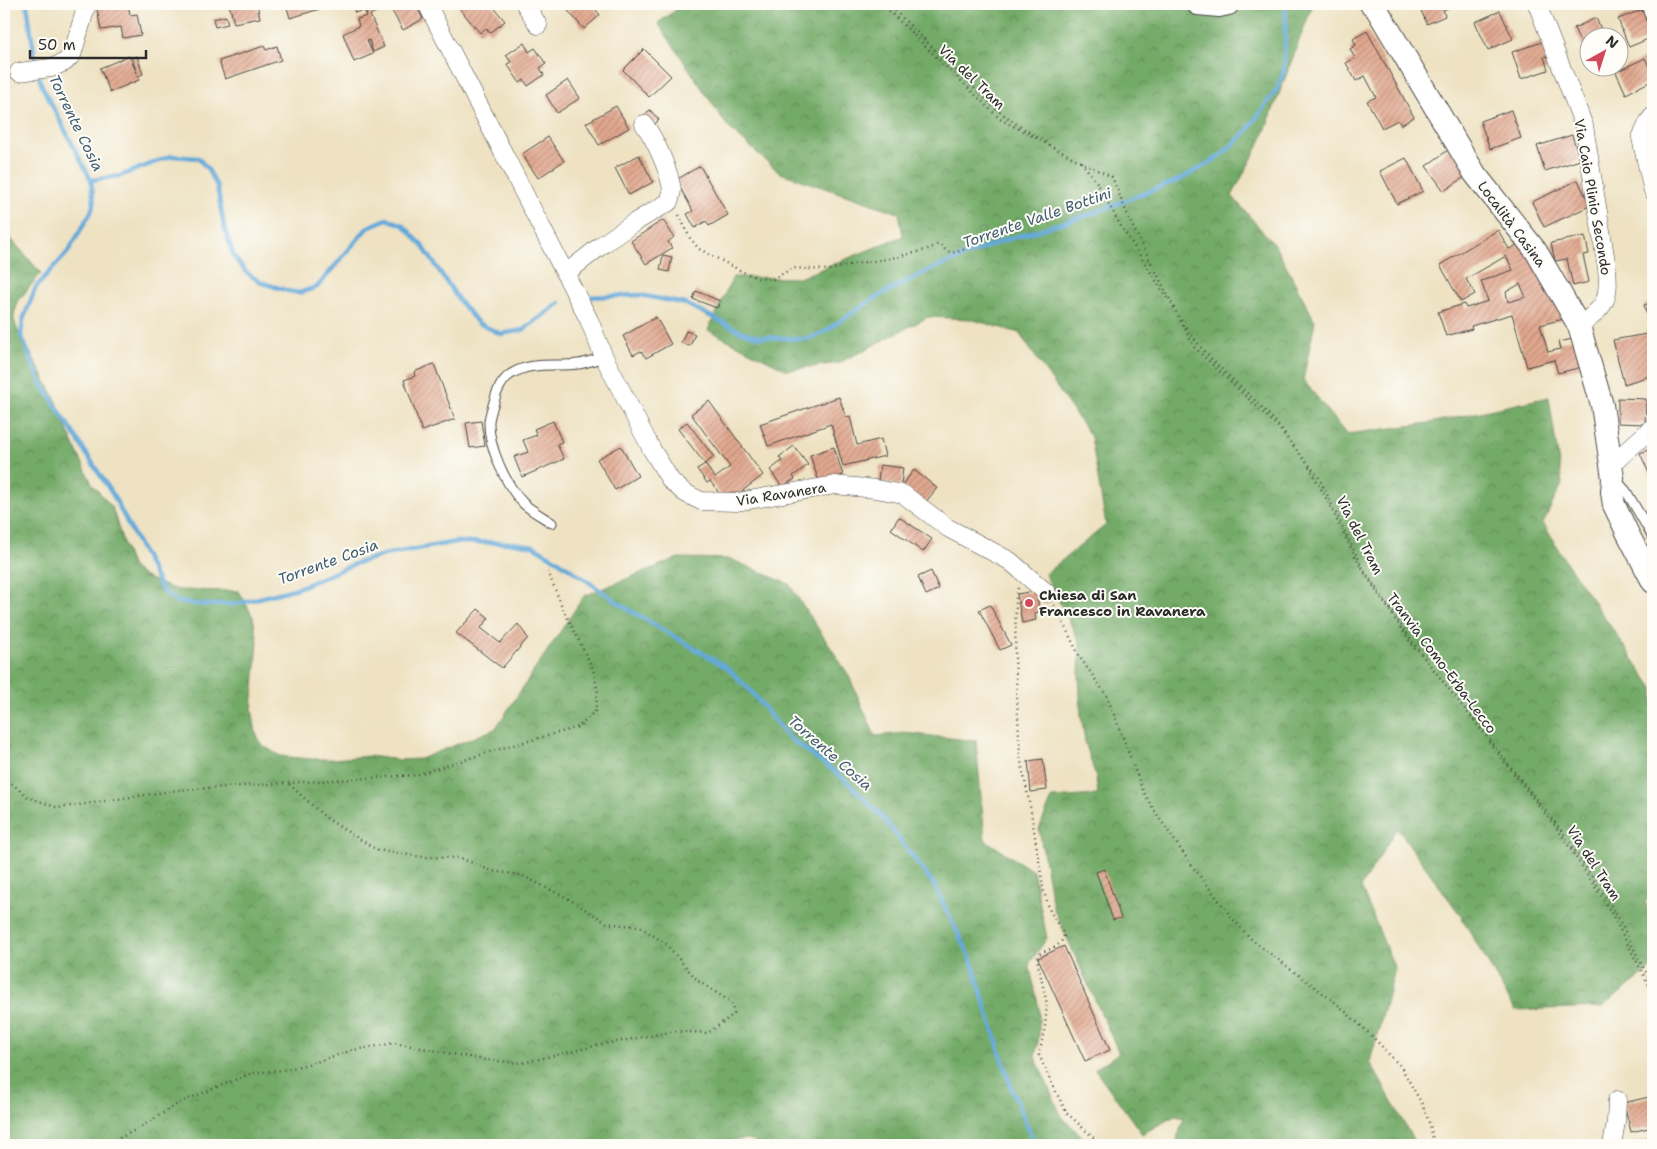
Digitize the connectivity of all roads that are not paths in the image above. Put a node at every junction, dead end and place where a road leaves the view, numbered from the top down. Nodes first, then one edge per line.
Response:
1 (86, 4) edge
2 (427, 4) edge
3 (525, 4) edge
4 (1198, 4) edge
5 (1228, 4) edge
6 (1371, 4) edge
7 (1537, 4) edge
8 (1650, 4) edge
9 (1653, 12) edge
10 (538, 25) dead end
11 (19, 72) dead end
12 (1653, 116) edge
13 (644, 124) dead end
14 (1653, 191) edge
15 (568, 281) junction
16 (1579, 326) junction
17 (604, 357) junction
18 (1653, 427) edge
19 (1612, 471) junction
20 (552, 523) dead end
21 (1653, 536) edge
22 (1653, 582) edge
23 (1047, 593) road end
24 (1617, 1100) dead end
25 (1612, 1145) edge

1 - 11 street
2 - 15 street, Via Ravanera
3 - 10 street
4 - 5 street
6 - 16 street, Località Casina
7 - 16 street, Via Caio Plinio Secondo
8 - 9 street
12 - 14 street
13 - 15 street
15 - 17 street, Via Ravanera
16 - 19 street, Località Casina
17 - 20 lane
17 - 23 street, Via Ravanera
18 - 19 street
19 - 21 lane
19 - 22 street, Località Casina
24 - 25 street

